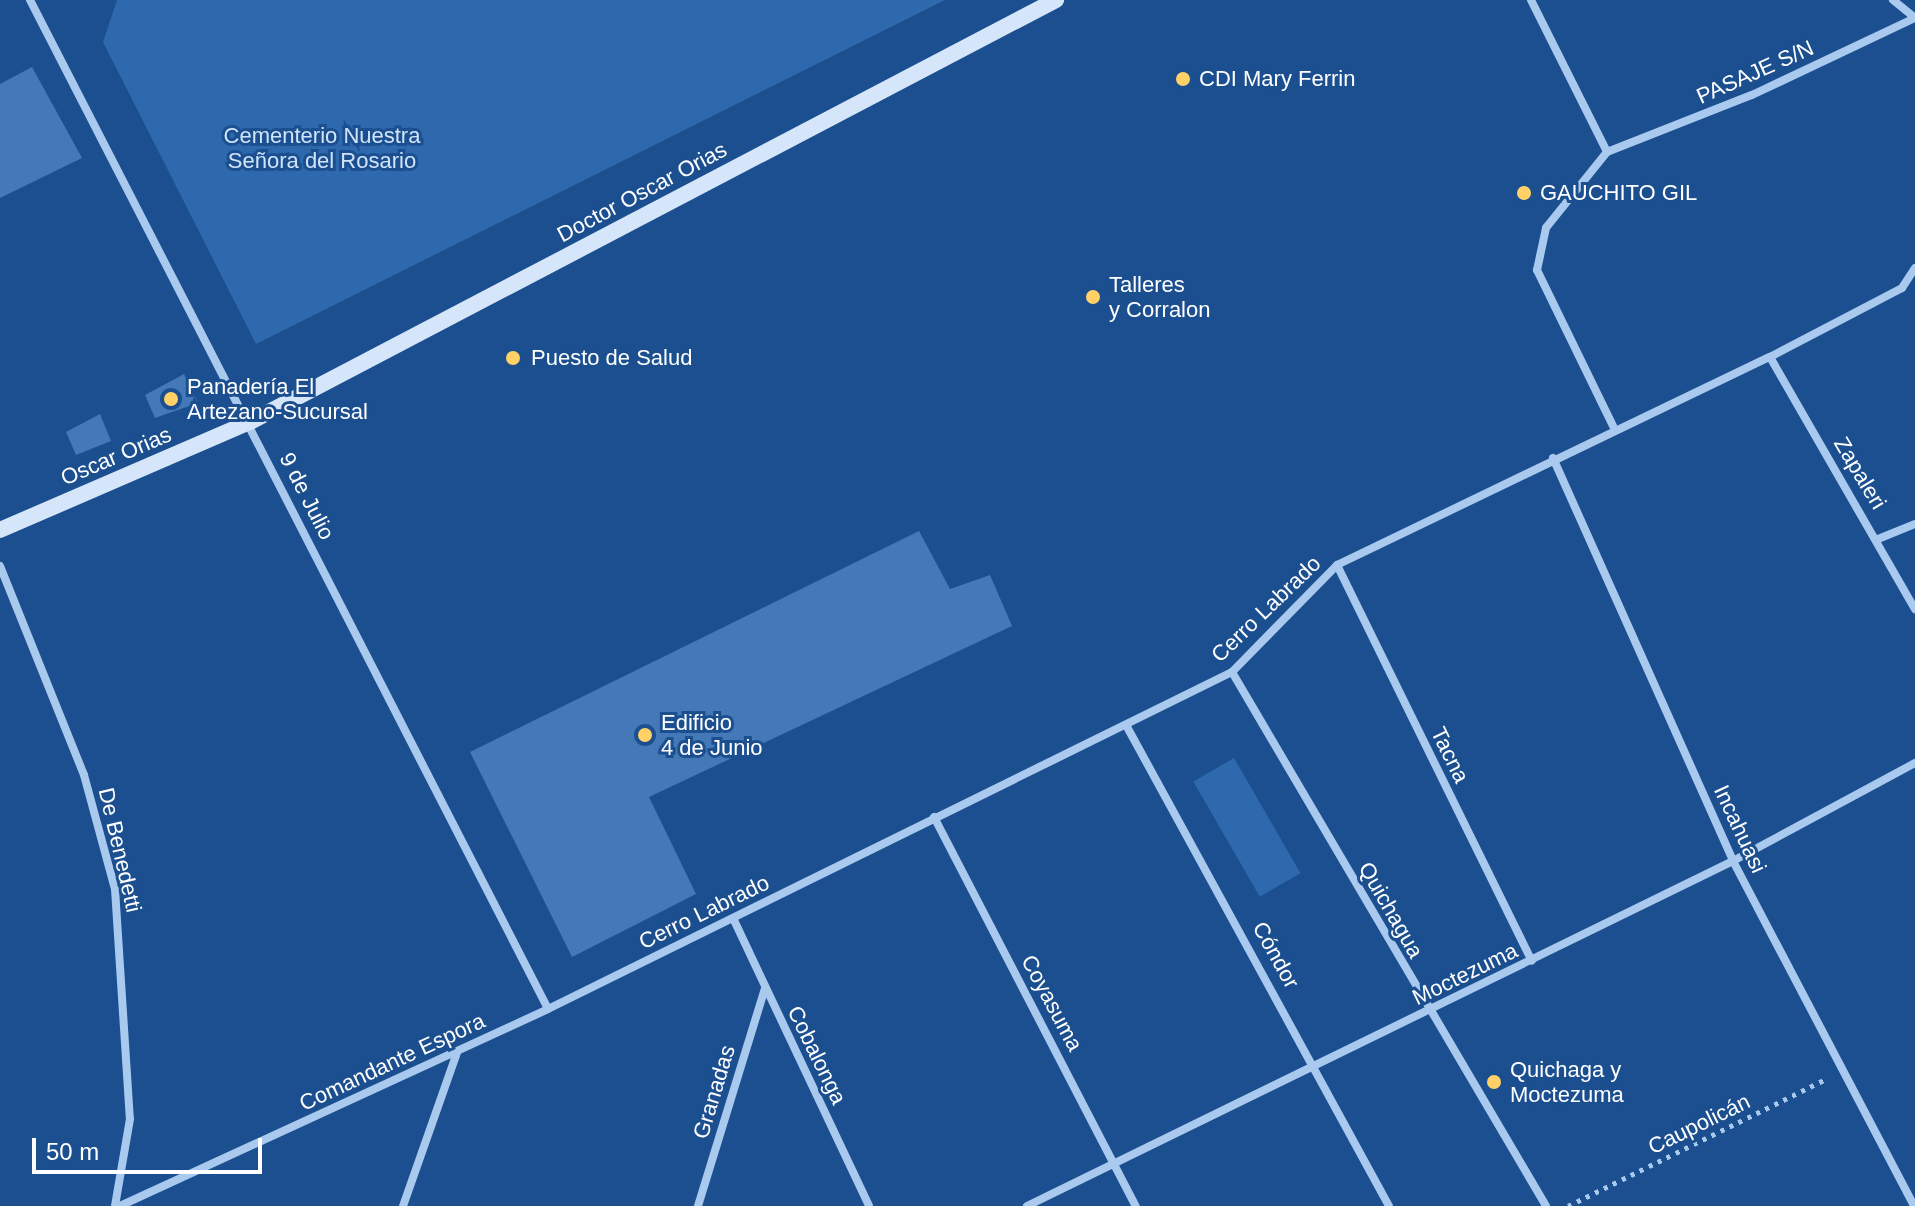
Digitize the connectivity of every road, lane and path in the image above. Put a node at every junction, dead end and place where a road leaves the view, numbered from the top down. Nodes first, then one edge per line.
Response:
1 (30, 0) edge
2 (1056, 0) edge
3 (1531, 0) edge
4 (1893, 0) edge
5 (1915, 18) edge
6 (1607, 152) junction
7 (1915, 268) edge
8 (1770, 357) junction
9 (250, 422) junction
10 (1613, 426) junction
11 (1553, 458) junction
12 (1915, 524) edge
13 (0, 530) edge
14 (1878, 539) junction
15 (1337, 565) junction
16 (0, 566) edge
17 (1915, 609) edge
18 (1232, 672) junction
19 (1126, 725) junction
20 (1915, 763) edge
21 (934, 817) junction
22 (1733, 861) junction
23 (733, 918) junction
24 (1532, 961) junction
25 (765, 988) junction
26 (548, 1009) junction
27 (1429, 1012) junction
28 (457, 1053) junction
29 (1317, 1064) junction
30 (1844, 1070) junction
31 (1116, 1165) junction
32 (117, 1206) edge
33 (403, 1206) edge
34 (698, 1206) edge
35 (869, 1206) edge
36 (1027, 1206) edge
37 (1136, 1206) edge
38 (1389, 1206) edge
39 (1546, 1206) edge
40 (1568, 1206) edge
41 (1914, 1206) edge

1 - 9 street, 9 de Julio
2 - 9 main road, Doctor Oscar Orias
3 - 6 street
4 - 5 street
5 - 6 street, PASAJE S/N
6 - 10 street
7 - 8 street, Cerro Labrado
8 - 10 street, Cerro Labrado
8 - 14 street, Zapaleri
9 - 13 main road, Oscar Orias
9 - 26 street, 9 de Julio
10 - 11 street, Cerro Labrado
11 - 15 street, Cerro Labrado
11 - 22 street, Incahuasi
12 - 14 street
14 - 17 street, Zapaleri
15 - 18 street, Cerro Labrado
15 - 24 street, Tacna
16 - 32 street, De Benedetti
18 - 19 street, Cerro Labrado
18 - 27 street, Quichagua
19 - 21 street, Cerro Labrado
19 - 29 street, Cóndor
20 - 22 street, Moctezuma
21 - 23 street, Cerro Labrado
21 - 31 street, Coyasuma
22 - 24 street, Moctezuma
22 - 30 street, Incahuasi
23 - 25 street, Cobalonga
23 - 26 street, Cerro Labrado
24 - 27 street, Moctezuma
25 - 34 street, Granadas
25 - 35 street, Cobalonga
26 - 28 street, Comandante Espora
27 - 29 street, Moctezuma
27 - 39 street, Quichagua
28 - 32 street, Comandante Espora
28 - 33 street
29 - 31 street, Moctezuma
29 - 38 street, Cóndor
30 - 40 path, Caupolicán
30 - 41 street, Incahuasi
31 - 36 street, Moctezuma
31 - 37 street, Coyasuma

